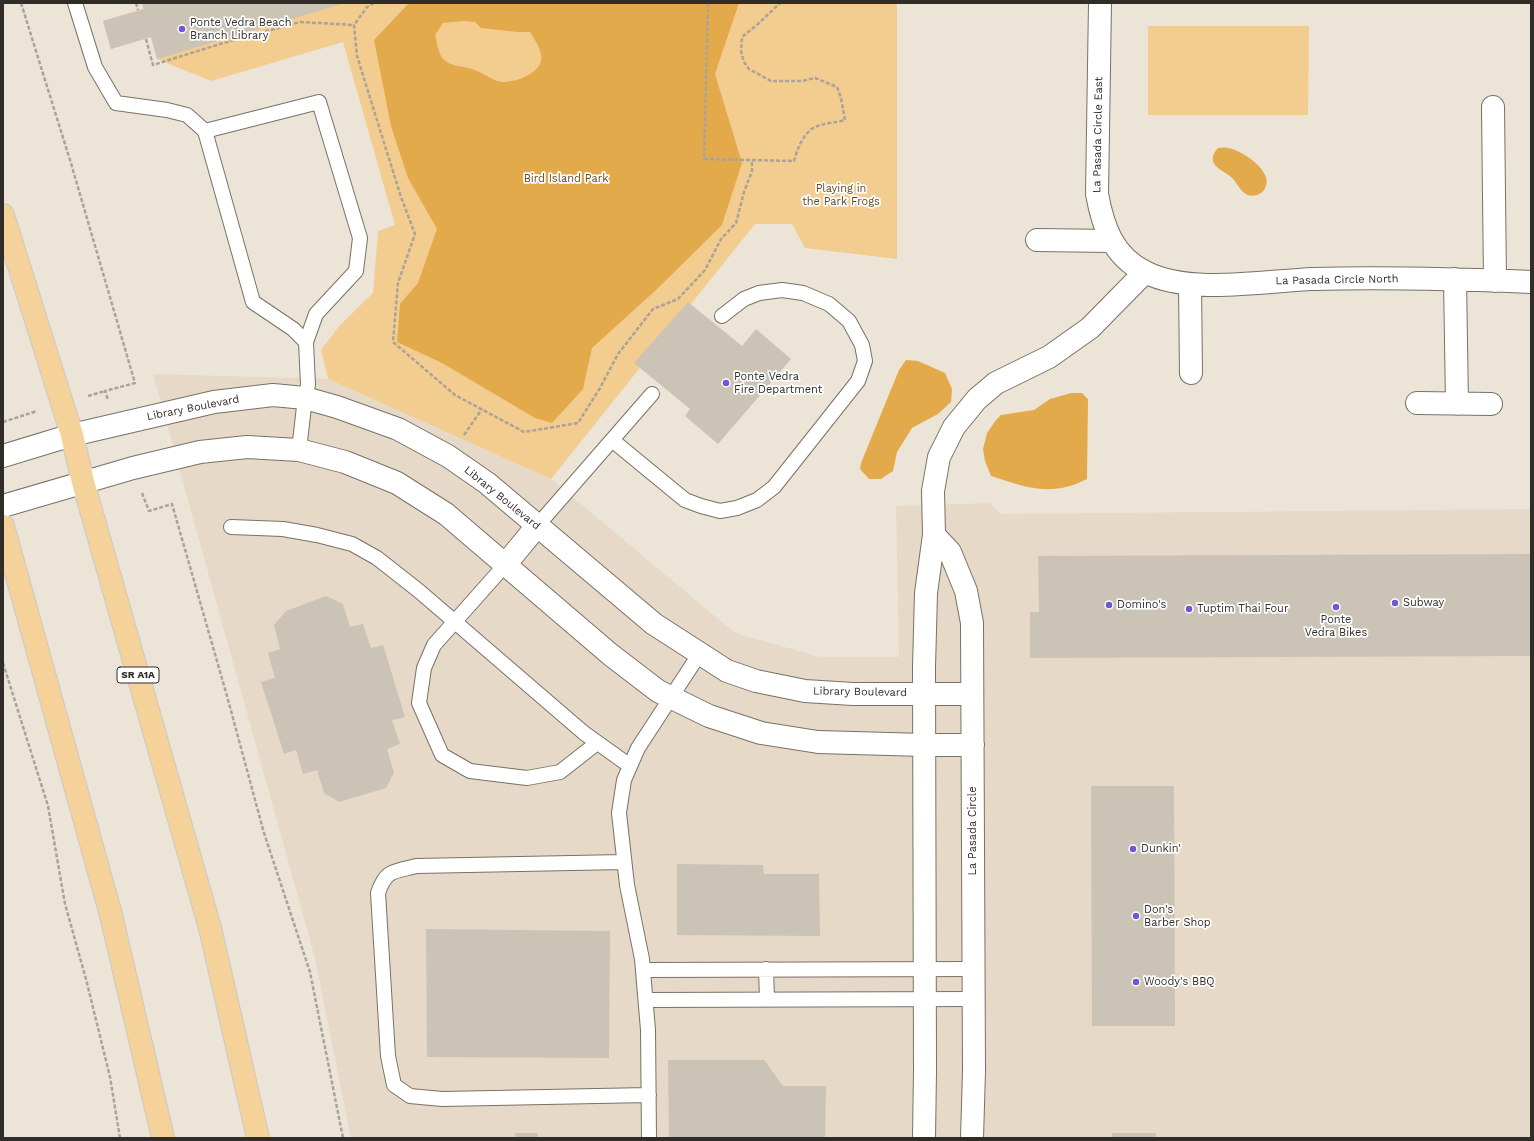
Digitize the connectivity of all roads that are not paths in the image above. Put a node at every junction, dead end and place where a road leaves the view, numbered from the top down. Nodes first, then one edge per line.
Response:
1 (75, 3) edge
2 (1100, 3) edge
3 (1493, 107) dead end
4 (205, 131) junction
5 (3, 215) edge
6 (1037, 240) dead end
7 (1111, 242) junction
8 (1146, 272) junction
9 (1455, 279) junction
10 (1495, 281) junction
11 (1531, 282) edge
12 (1190, 284) junction
13 (722, 316) dead end
14 (306, 342) junction
15 (1191, 373) dead end
16 (652, 394) dead end
17 (305, 398) junction
18 (1417, 403) dead end
19 (1456, 404) junction
20 (1491, 404) dead end
21 (72, 435) junction
22 (612, 440) junction
23 (299, 450) junction
24 (3, 456) edge
25 (83, 482) junction
26 (3, 506) edge
27 (3, 526) edge
28 (537, 526) junction
29 (231, 527) dead end
30 (934, 535) junction
31 (505, 565) junction
32 (456, 622) junction
33 (700, 654) junction
34 (924, 693) junction
35 (972, 694) junction
36 (670, 697) junction
37 (597, 742) junction
38 (924, 745) junction
39 (973, 745) junction
40 (630, 766) junction
41 (624, 862) junction
42 (974, 968) junction
43 (766, 969) junction
44 (925, 969) junction
45 (643, 970) junction
46 (925, 998) junction
47 (768, 999) junction
48 (974, 999) junction
49 (646, 1000) junction
50 (649, 1095) junction
51 (163, 1138) edge
52 (258, 1138) edge
53 (649, 1138) edge
54 (924, 1138) edge
55 (972, 1138) edge

1 - 4 lane
2 - 7 street, La Pasada Circle East
3 - 10 street
4 - 14 lane
4 - 14 lane
5 - 21 main road, SR A1A
6 - 7 street
7 - 8 street, La Pasada Circle East
8 - 12 street, La Pasada Circle North
8 - 30 street
9 - 10 street, La Pasada Circle North
9 - 12 street, La Pasada Circle North
9 - 19 street
10 - 11 street, La Pasada Circle North
12 - 15 street
13 - 22 lane
14 - 17 lane
16 - 22 lane
17 - 21 street, Library Boulevard
17 - 23 lane
17 - 28 street, Library Boulevard
18 - 19 street
19 - 20 street
21 - 24 street, Library Boulevard
21 - 25 main road, SR A1A
22 - 28 lane
23 - 25 street
23 - 31 street
25 - 26 street
25 - 52 main road, SR A1A
27 - 51 main road
28 - 31 street
28 - 33 street, Library Boulevard
29 - 32 lane
30 - 34 street
30 - 35 street, La Pasada Circle
31 - 32 lane
31 - 36 street
32 - 37 lane
32 - 37 lane
33 - 34 street, Library Boulevard
33 - 36 lane
34 - 35 street, Library Boulevard
34 - 38 street
35 - 39 street, La Pasada Circle
36 - 38 street
36 - 40 lane
37 - 40 lane
38 - 39 street
38 - 44 street
39 - 42 street, La Pasada Circle
40 - 41 lane
41 - 45 lane
41 - 50 lane
42 - 44 lane
42 - 48 street, La Pasada Circle
43 - 44 lane
43 - 45 lane
43 - 47 lane
44 - 46 street
45 - 49 lane
46 - 47 lane
46 - 48 lane
46 - 54 street
47 - 49 lane
48 - 55 street, La Pasada Circle
49 - 50 lane
50 - 53 lane

